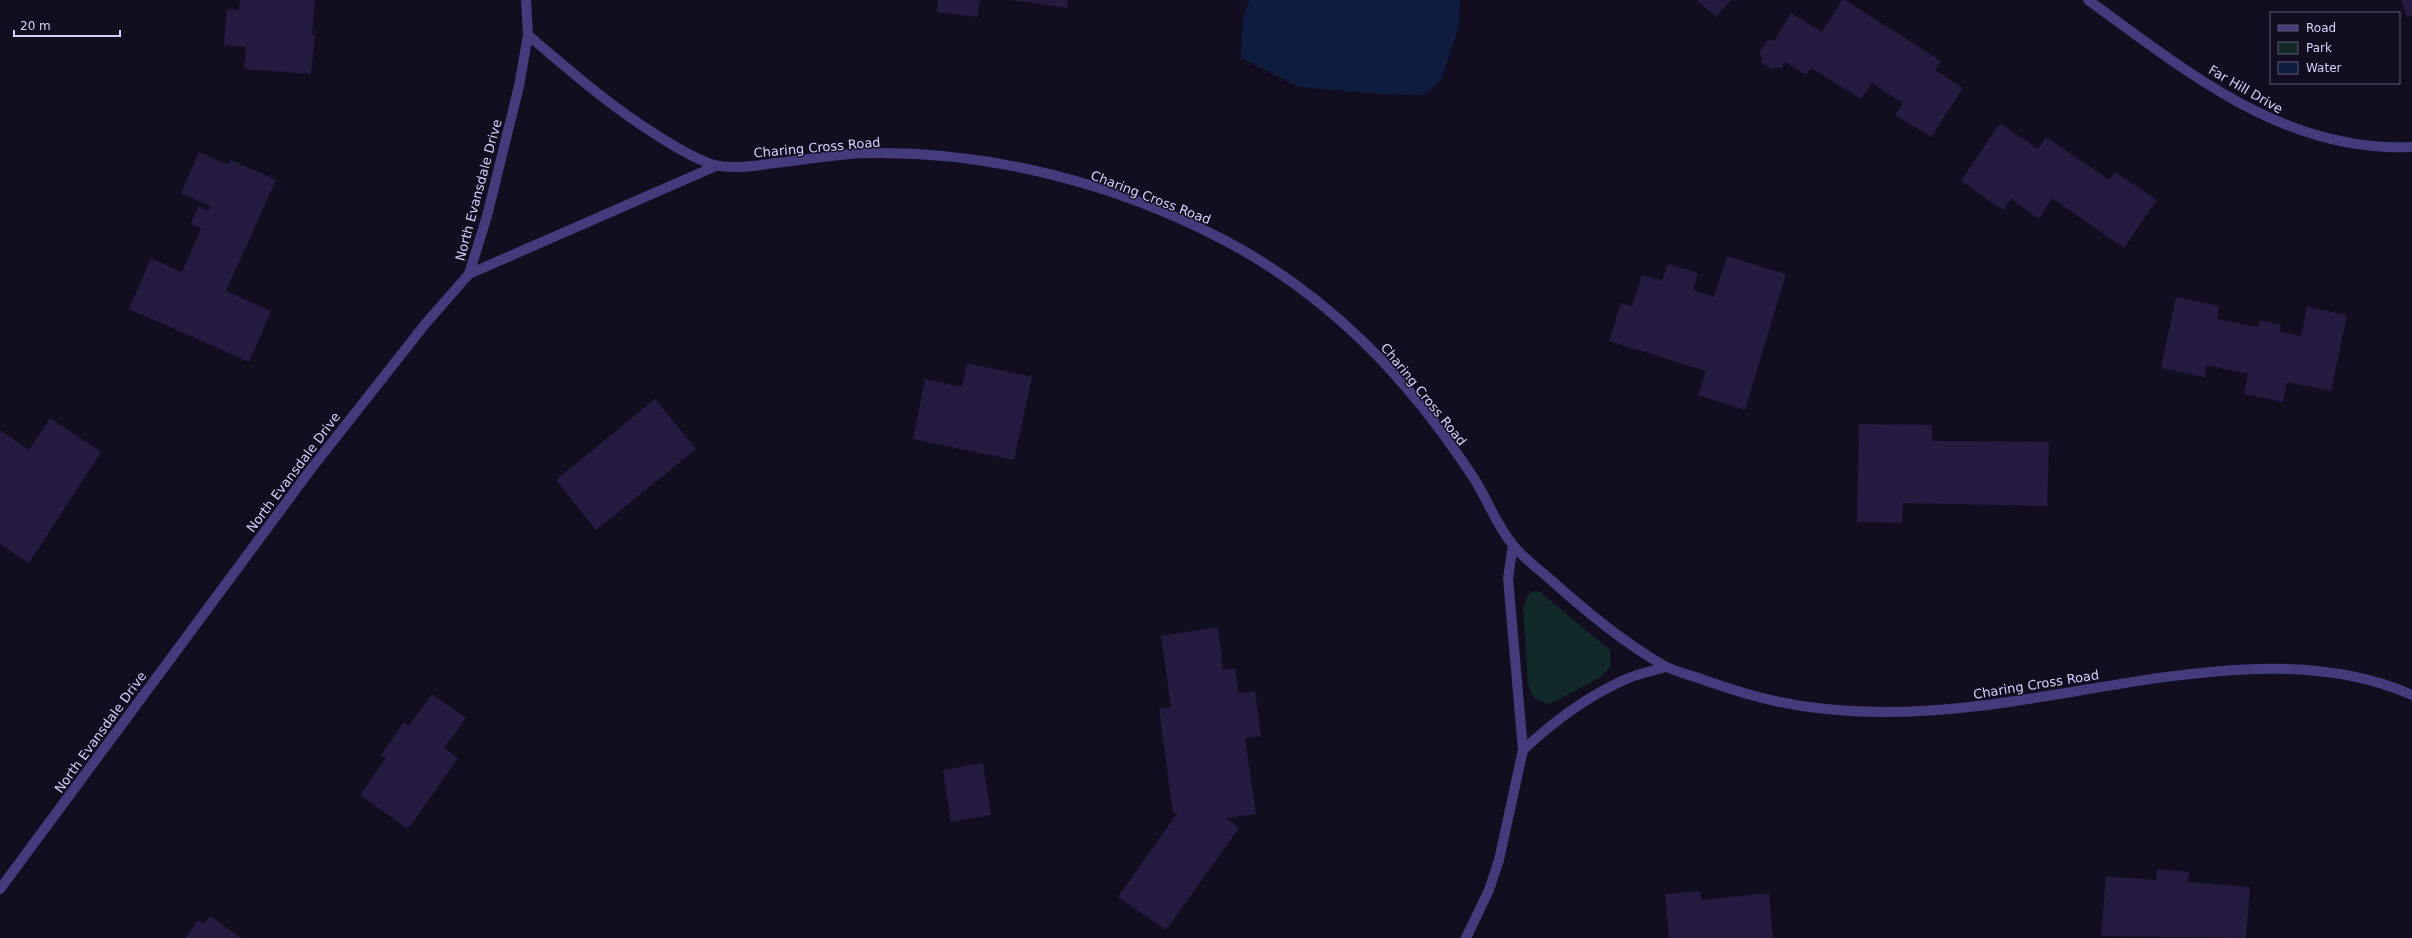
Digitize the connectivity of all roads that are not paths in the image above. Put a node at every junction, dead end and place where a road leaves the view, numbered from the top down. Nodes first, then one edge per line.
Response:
1 (526, 0) edge
2 (2088, 0) edge
3 (528, 36) junction
4 (2412, 147) edge
5 (716, 166) junction
6 (469, 274) junction
7 (1513, 545) junction
8 (1666, 667) junction
9 (2412, 696) edge
10 (1523, 750) junction
11 (0, 889) edge
12 (1466, 938) edge

1 - 3 street
2 - 4 street, Far Hill Drive
3 - 5 street, Charing Cross Road
3 - 6 street, North Evansdale Drive
5 - 6 street, Charing Cross Road
5 - 7 street, Charing Cross Road
6 - 11 street, North Evansdale Drive
7 - 8 street, Charing Cross Road
7 - 10 street
8 - 9 street, Charing Cross Road
8 - 10 street
10 - 12 street

